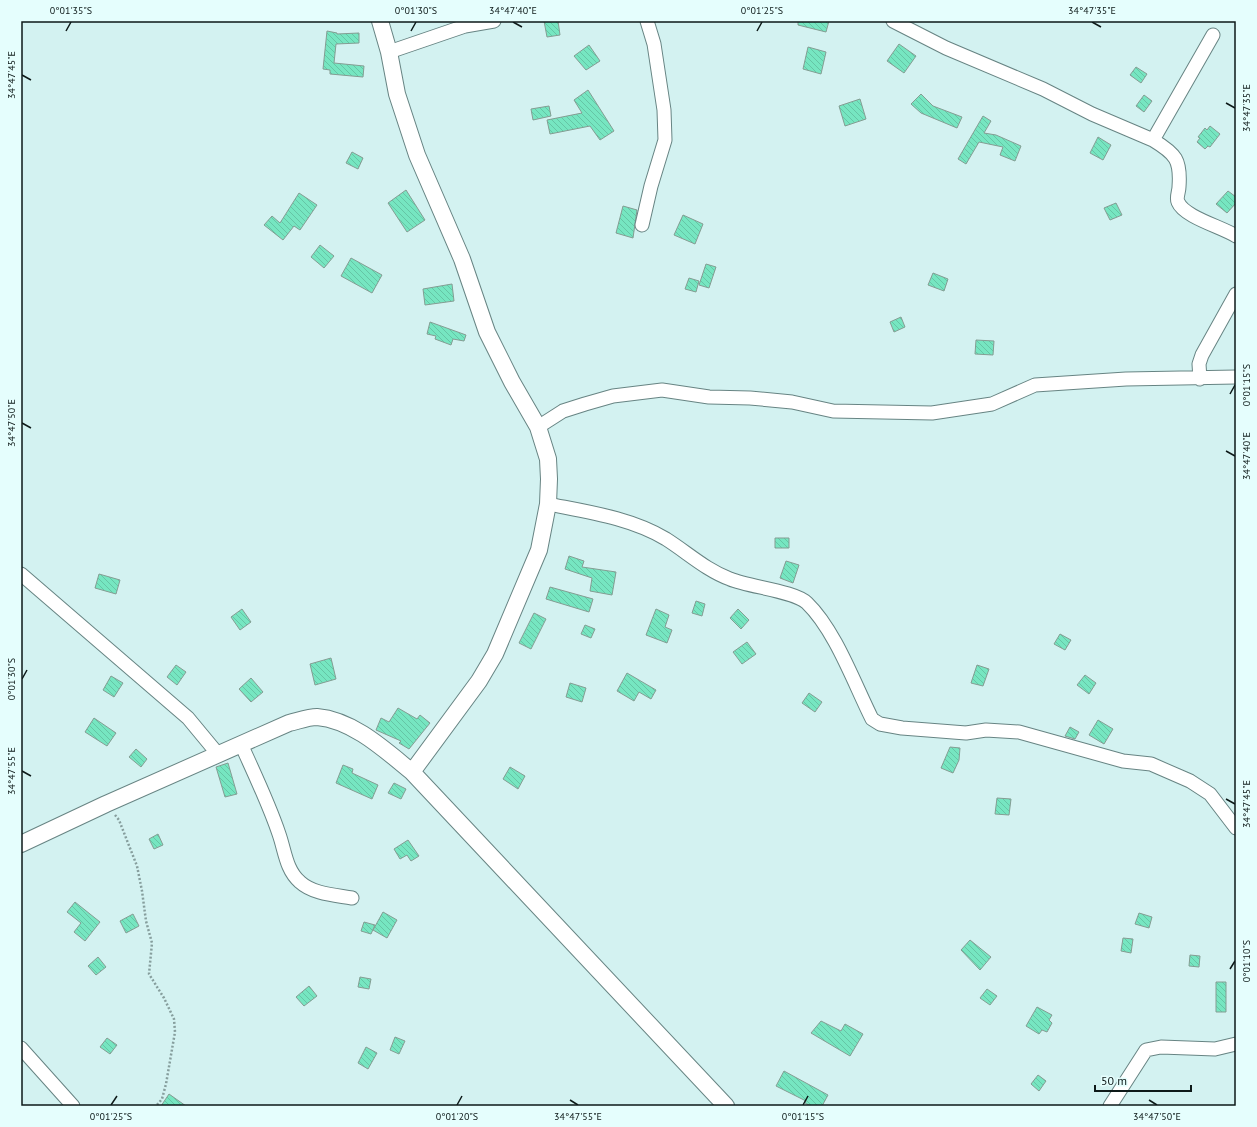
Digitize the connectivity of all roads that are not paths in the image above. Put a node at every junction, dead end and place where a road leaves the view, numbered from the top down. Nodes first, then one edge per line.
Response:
1 (380, 21) edge
2 (494, 21) edge
3 (647, 21) edge
4 (893, 21) edge
5 (1213, 35) dead end
6 (389, 52) junction
7 (1153, 140) junction
8 (642, 225) dead end
9 (1236, 236) edge
10 (1236, 294) edge
11 (1236, 377) edge
12 (1200, 378) junction
13 (538, 427) junction
14 (548, 504) junction
15 (21, 574) edge
16 (241, 744) junction
17 (217, 753) junction
18 (412, 772) junction
19 (1236, 828) edge
20 (21, 844) edge
21 (352, 898) dead end
22 (1236, 1044) edge
23 (21, 1048) edge
24 (73, 1106) edge
25 (726, 1106) edge
26 (1110, 1106) edge

1 - 6 street
2 - 6 street
3 - 8 street
4 - 7 street
5 - 7 street
6 - 13 street
7 - 9 street
10 - 12 street
11 - 12 street
12 - 13 street
13 - 14 street
14 - 18 street
14 - 19 street
15 - 17 street
16 - 17 street
16 - 18 street
16 - 21 street
17 - 20 street
18 - 25 street
22 - 26 street
23 - 24 street

